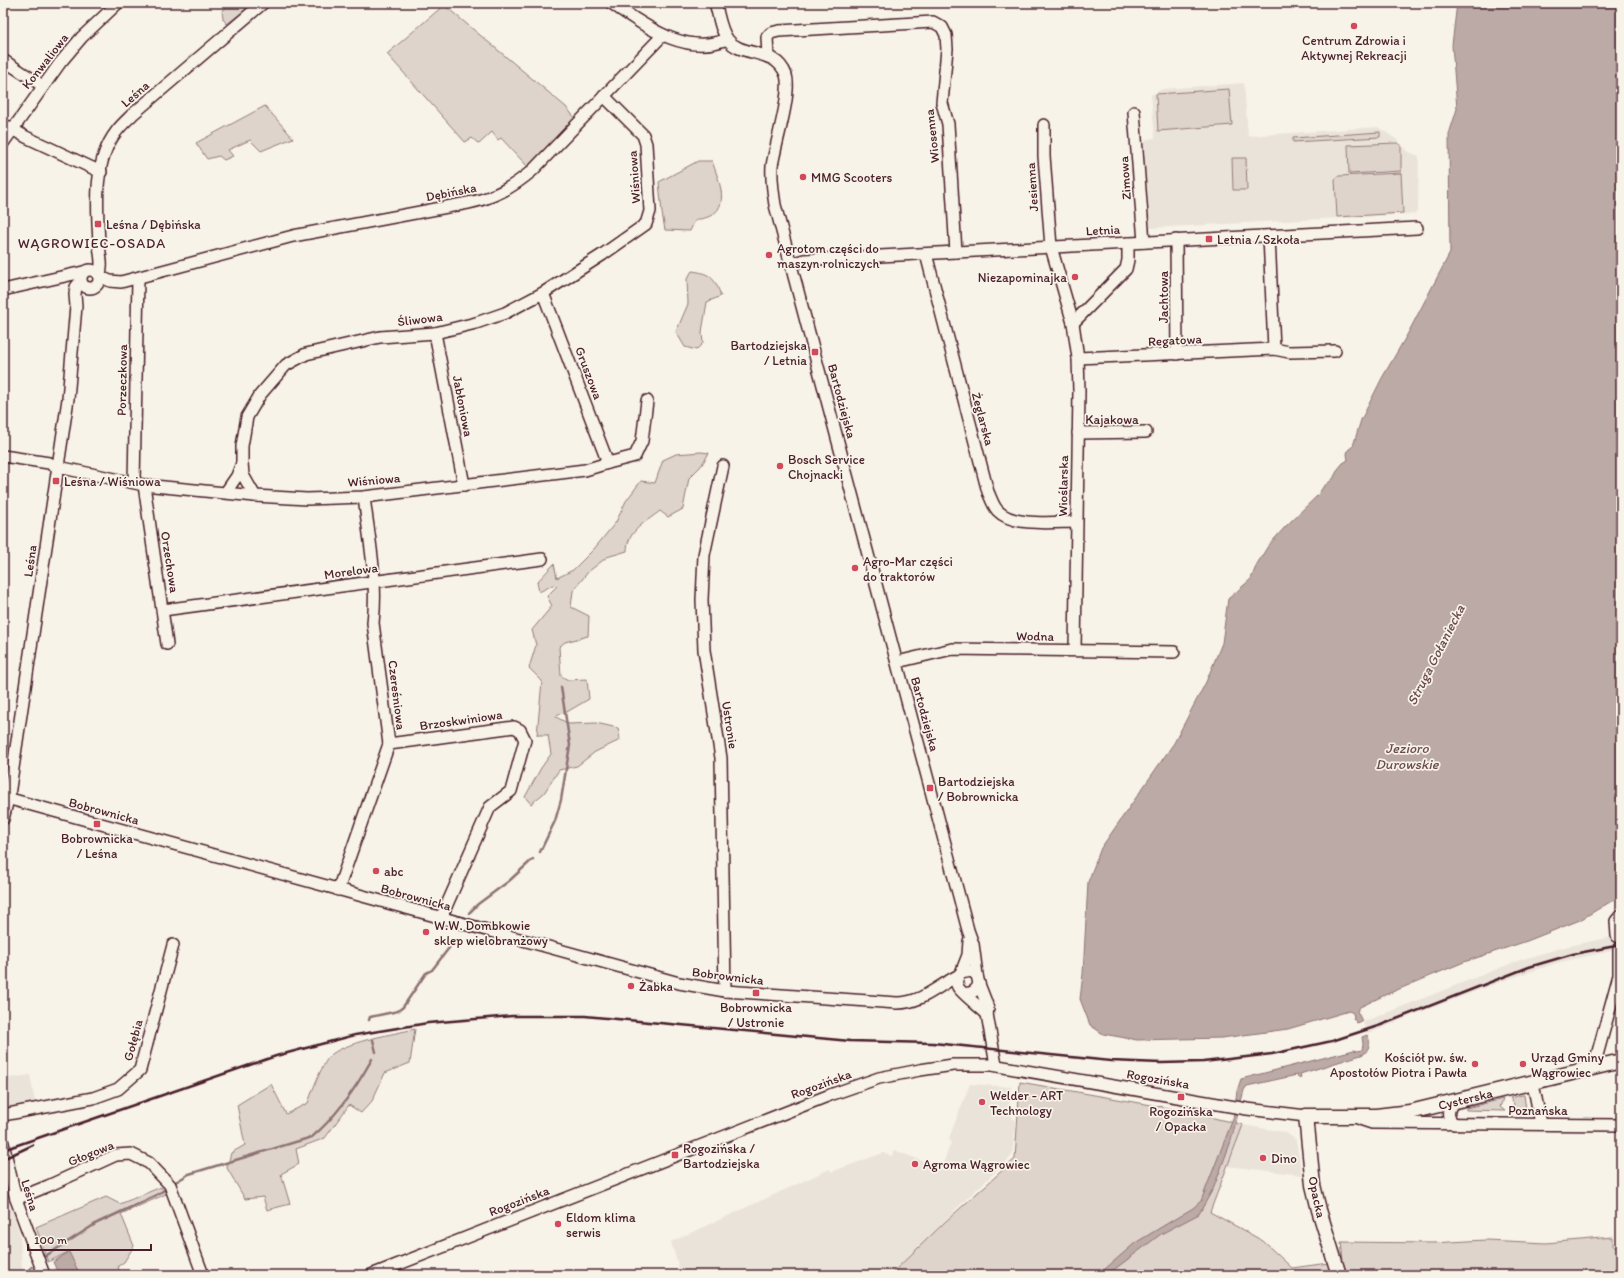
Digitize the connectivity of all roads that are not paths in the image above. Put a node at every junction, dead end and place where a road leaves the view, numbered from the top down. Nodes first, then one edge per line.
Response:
1 (118, 3) edge
2 (263, 3) edge
3 (611, 3) edge
4 (715, 3) edge
5 (663, 36) junction
6 (727, 39) junction
7 (768, 57) junction
8 (3, 60) edge
9 (42, 86) junction
10 (604, 96) junction
11 (1134, 112) dead end
12 (1044, 125) dead end
13 (8, 126) edge
14 (3, 143) edge
15 (100, 172) junction
16 (646, 224) joint
17 (1417, 228) dead end
18 (1269, 236) junction
19 (1176, 240) junction
20 (1144, 242) junction
21 (1128, 243) junction
22 (99, 244) junction
23 (1051, 247) junction
24 (956, 252) junction
25 (926, 254) junction
26 (791, 264) junction
27 (99, 276) junction
28 (138, 278) junction
29 (87, 280) junction
30 (121, 282) junction
31 (3, 290) edge
32 (543, 293) junction
33 (1073, 323) junction
34 (435, 333) junction
35 (1274, 349) junction
36 (1335, 351) dead end
37 (1177, 354) junction
38 (1078, 358) junction
39 (646, 401) dead end
40 (1146, 432) dead end
41 (1078, 433) junction
42 (3, 456) edge
43 (608, 462) junction
44 (242, 463) junction
45 (723, 466) dead end
46 (58, 467) junction
47 (139, 483) junction
48 (464, 485) junction
49 (226, 492) junction
50 (255, 496) junction
51 (364, 497) junction
52 (1076, 522) junction
53 (542, 559) dead end
54 (375, 582) junction
55 (163, 610) junction
56 (167, 644) dead end
57 (1075, 650) junction
58 (1174, 652) dead end
59 (897, 662) junction
60 (389, 744) junction
61 (6, 798) edge
62 (3, 819) edge
63 (338, 890) junction
64 (1621, 914) edge
65 (441, 918) junction
66 (968, 930) junction
67 (1617, 936) dead end
68 (173, 945) dead end
69 (1619, 949) dead end
70 (960, 974) junction
71 (978, 980) junction
72 (943, 986) junction
73 (961, 990) junction
74 (725, 991) junction
75 (987, 1014) junction
76 (1621, 1060) edge
77 (996, 1066) junction
78 (1597, 1066) junction
79 (1533, 1083) junction
80 (1454, 1102) junction
81 (3, 1115) edge
82 (1306, 1116) junction
83 (1355, 1117) junction
84 (1455, 1124) junction
85 (1541, 1124) junction
86 (1621, 1124) edge
87 (3, 1143) edge
88 (16, 1199) junction
89 (44, 1275) edge
90 (203, 1275) edge
91 (371, 1275) edge
92 (1339, 1275) edge

1 - 9 street, Konwaliowa
2 - 15 street, Leśna
3 - 5 street
4 - 6 street
5 - 6 street
5 - 10 street, Dębińska
6 - 7 street, Bartodziejska
7 - 24 street, Wiosenna
7 - 26 street, Bartodziejska
8 - 9 street
9 - 13 street, Konwaliowa
10 - 16 street, Wiśniowa
10 - 28 street, Dębińska
11 - 20 street, Zimowa
12 - 23 street, Jesienna
13 - 14 street, Konwaliowa
13 - 15 street
15 - 22 street, Leśna
16 - 32 street, Śliwowa
17 - 18 street, Letnia
18 - 19 street, Letnia
18 - 35 street
19 - 20 street, Letnia
19 - 37 street, Jachtowa
20 - 21 street, Letnia
21 - 23 street, Letnia
21 - 33 street
22 - 27 street, Leśna
22 - 29 street, Leśna
23 - 24 street, Letnia
23 - 33 street, Wioślarska
24 - 25 street, Letnia
25 - 26 street, Letnia
25 - 52 street, Żeglarska
26 - 59 street, Bartodziejska
27 - 29 street
27 - 30 street, Dębińska
28 - 30 street, Dębińska
28 - 47 street, Porzeczkowa
29 - 30 street, Dębińska
29 - 31 street, Dębińska
29 - 46 street, Leśna
32 - 34 street, Śliwowa
32 - 43 street, Gruszowa
33 - 38 street, Wioślarska
34 - 44 street, Śliwowa
34 - 48 street, Jabłoniowa
35 - 36 street, Regatowa
35 - 37 street, Regatowa
37 - 38 street, Regatowa
38 - 41 street, Wioślarska
39 - 43 street, Wiśniowa
40 - 41 street, Kajakowa
41 - 52 street, Wioślarska
42 - 46 street, Wiśniowa
43 - 48 street, Wiśniowa
44 - 49 street, Śliwowa
44 - 50 street, Śliwowa
45 - 74 street, Ustronie
46 - 47 street, Wiśniowa
46 - 61 street, Leśna
47 - 49 street, Wiśniowa
47 - 55 street, Orzechowa
48 - 51 street, Wiśniowa
49 - 50 street, Wiśniowa
50 - 51 street, Wiśniowa
51 - 54 street, Czereśniowa
52 - 57 street, Wioślarska
53 - 54 street, Morelowa
54 - 55 street, Morelowa
54 - 60 street, Czereśniowa
55 - 56 street, Orzechowa
57 - 58 street, Wodna
57 - 59 street, Wodna
59 - 66 street, Bartodziejska
60 - 63 street, Czereśniowa
60 - 65 street, Brzoskwiniowa
61 - 62 street, Leśna
61 - 63 street, Bobrownicka
63 - 65 street, Bobrownicka
64 - 67 street
65 - 74 street, Bobrownicka
66 - 70 street, Bartodziejska
66 - 71 street, Bartodziejska
68 - 81 street, Gołębia
69 - 78 street
70 - 71 street
70 - 72 street, Bobrownicka
70 - 73 street
71 - 73 street
71 - 75 street, Bartodziejska
72 - 73 street
72 - 74 street, Bobrownicka
73 - 75 street
75 - 77 street, Bartodziejska
76 - 78 main road, Cysterska
77 - 82 street, Rogozińska
77 - 91 street, Rogozińska
78 - 79 main road, Cysterska
79 - 80 main road, Cysterska
79 - 85 street
80 - 83 main road, Cysterska
80 - 84 street
82 - 83 main road, Cysterska
82 - 92 main road, Opacka
83 - 84 street, Poznańska
84 - 85 street, Poznańska
85 - 86 street, Poznańska
87 - 88 street, Leśna
88 - 89 street, Leśna
88 - 90 street, Głogowa

